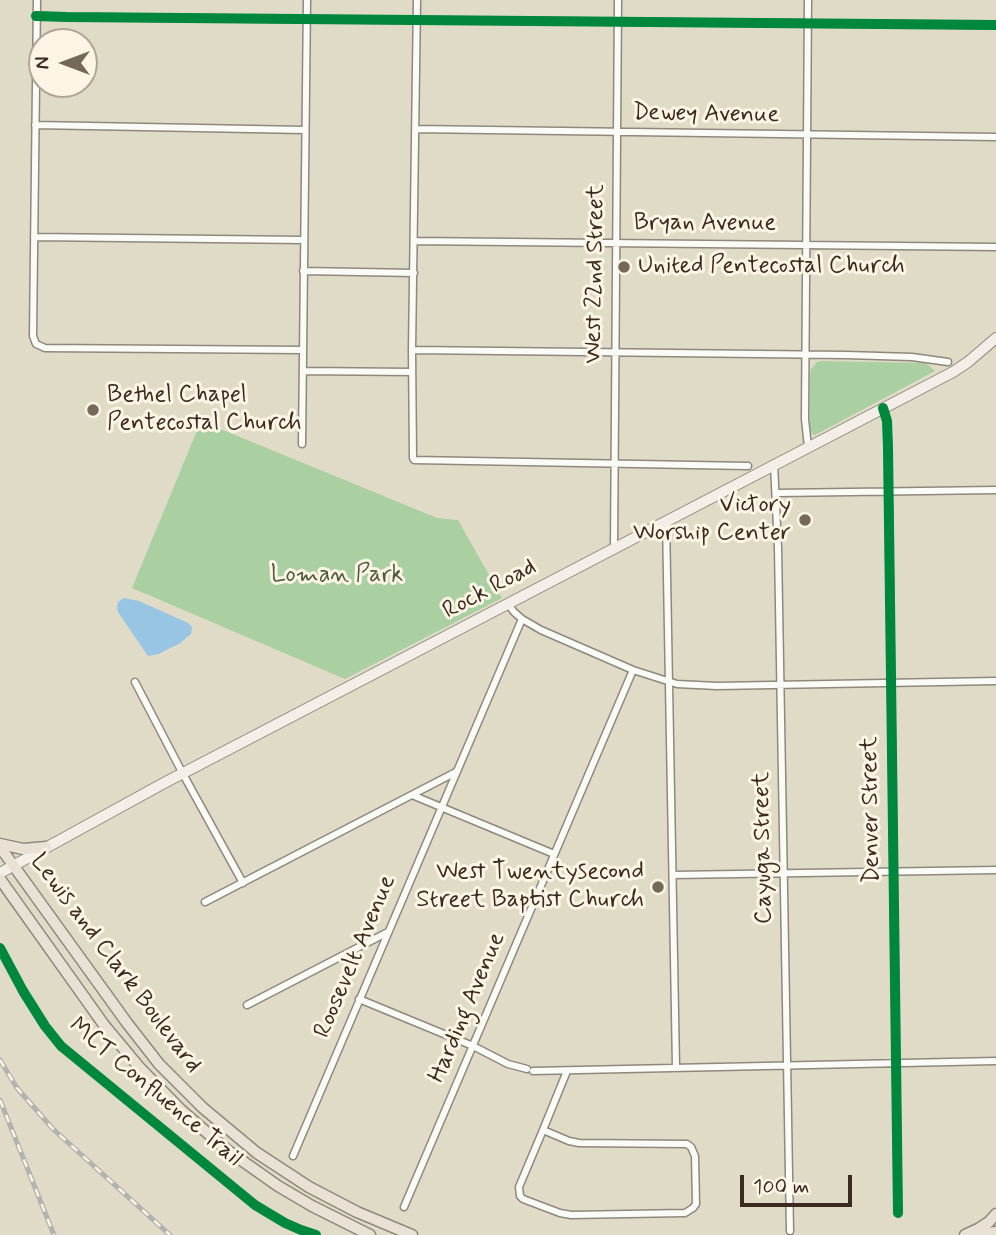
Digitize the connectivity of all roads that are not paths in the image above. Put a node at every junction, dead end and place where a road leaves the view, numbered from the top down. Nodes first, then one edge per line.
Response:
1 (37, 0) edge
2 (307, 0) edge
3 (417, 0) edge
4 (618, 0) edge
5 (808, 0) edge
6 (36, 16) junction
7 (307, 19) junction
8 (417, 20) junction
9 (618, 22) junction
10 (808, 24) junction
11 (996, 25) edge
12 (35, 125) junction
13 (416, 129) junction
14 (305, 130) junction
15 (617, 133) junction
16 (807, 135) junction
17 (996, 137) edge
18 (34, 237) junction
19 (304, 240) junction
20 (414, 242) junction
21 (615, 243) junction
22 (806, 244) junction
23 (996, 247) edge
24 (303, 271) junction
25 (414, 273) junction
26 (996, 338) edge
27 (303, 350) junction
28 (412, 350) junction
29 (615, 353) junction
30 (805, 355) junction
31 (948, 362) dead end
32 (303, 371) junction
33 (412, 372) junction
34 (883, 408) junction
35 (302, 444) dead end
36 (808, 447) junction
37 (613, 464) junction
38 (774, 464) junction
39 (747, 466) dead end
40 (996, 490) edge
41 (889, 491) junction
42 (777, 493) junction
43 (666, 521) junction
44 (614, 548) junction
45 (508, 604) junction
46 (522, 619) junction
47 (633, 670) junction
48 (996, 681) edge
49 (135, 682) dead end
50 (891, 682) junction
51 (670, 683) junction
52 (781, 685) junction
53 (456, 772) junction
54 (183, 774) junction
55 (411, 795) junction
56 (441, 807) junction
57 (0, 846) edge
58 (46, 848) junction
59 (554, 854) junction
60 (13, 866) junction
61 (996, 870) edge
62 (0, 873) edge
63 (894, 873) junction
64 (783, 874) junction
65 (673, 875) junction
66 (0, 879) edge
67 (243, 883) junction
68 (0, 895) edge
69 (15, 900) junction
70 (205, 902) dead end
71 (388, 932) junction
72 (359, 999) junction
73 (247, 1005) dead end
74 (473, 1046) junction
75 (996, 1061) edge
76 (897, 1063) junction
77 (786, 1064) junction
78 (676, 1067) junction
79 (568, 1070) junction
80 (543, 1130) junction
81 (293, 1156) dead end
82 (404, 1207) dead end
83 (898, 1213) dead end
84 (996, 1214) edge
85 (790, 1231) dead end
86 (996, 1232) edge
87 (370, 1235) edge
88 (412, 1235) edge
89 (966, 1235) edge

1 - 6 street
2 - 7 street
3 - 8 street
4 - 9 street, West 22nd Street
5 - 10 street
6 - 7 street
6 - 12 street
7 - 8 street
7 - 14 street
8 - 9 street
8 - 13 street
9 - 10 street
9 - 15 street, West 22nd Street
10 - 11 street
10 - 16 street
12 - 14 street
12 - 18 street
13 - 15 street, Dewey Avenue
13 - 20 street
14 - 19 street
15 - 16 street, Dewey Avenue
15 - 21 street, West 22nd Street
16 - 17 street, Dewey Avenue
16 - 22 street
18 - 19 street
18 - 27 street
19 - 24 street
20 - 21 street, Bryan Avenue
20 - 25 street
21 - 22 street, Bryan Avenue
21 - 29 street, West 22nd Street
22 - 23 street, Bryan Avenue
22 - 30 street
24 - 25 street
24 - 27 street
25 - 28 street
26 - 34 main road, Rock Road
27 - 32 street
28 - 29 street
28 - 33 street
29 - 30 street
29 - 37 street, West 22nd Street
30 - 31 street
30 - 36 street
32 - 33 street
32 - 35 street
33 - 37 street
34 - 36 main road, Rock Road
34 - 41 street, Denver Street
36 - 38 main road, Rock Road
37 - 39 street
37 - 44 street, West 22nd Street
38 - 42 street, Cayuga Street
38 - 43 main road, Rock Road
40 - 41 street
41 - 42 street
41 - 50 street, Denver Street
42 - 52 street, Cayuga Street
43 - 44 main road, Rock Road
43 - 51 street
44 - 45 main road, Rock Road
45 - 46 street
45 - 54 main road, Rock Road
46 - 47 street
46 - 53 street, Roosevelt Avenue
47 - 51 street
47 - 59 street, Harding Avenue
48 - 50 street
49 - 54 street
50 - 52 street
50 - 63 street, Denver Street
51 - 52 street
51 - 65 street
52 - 64 street, Cayuga Street
53 - 55 street
53 - 56 street, Roosevelt Avenue
54 - 58 main road, Rock Road
54 - 67 street
55 - 56 street
55 - 67 street
56 - 59 street
56 - 71 street, Roosevelt Avenue
57 - 58 highway
57 - 60 highway, Lewis and Clark Boulevard
58 - 60 main road, Rock Road
59 - 74 street, Harding Avenue
60 - 62 main road, Rock Road
60 - 88 highway, Lewis and Clark Boulevard
61 - 63 street
63 - 64 street
63 - 76 street, Denver Street
64 - 65 street
64 - 77 street, Cayuga Street
65 - 78 street
66 - 69 highway, Lewis and Clark Boulevard
67 - 70 street
68 - 69 highway
69 - 87 highway, Lewis and Clark Boulevard
71 - 72 street, Roosevelt Avenue
71 - 73 street
72 - 74 street
72 - 81 street, Roosevelt Avenue
74 - 79 street
74 - 82 street, Harding Avenue
75 - 76 street
76 - 77 street
76 - 83 street, Denver Street
77 - 78 street
77 - 85 street, Cayuga Street
78 - 79 street
79 - 80 street
80 - 80 street
84 - 89 highway
86 - 89 highway

